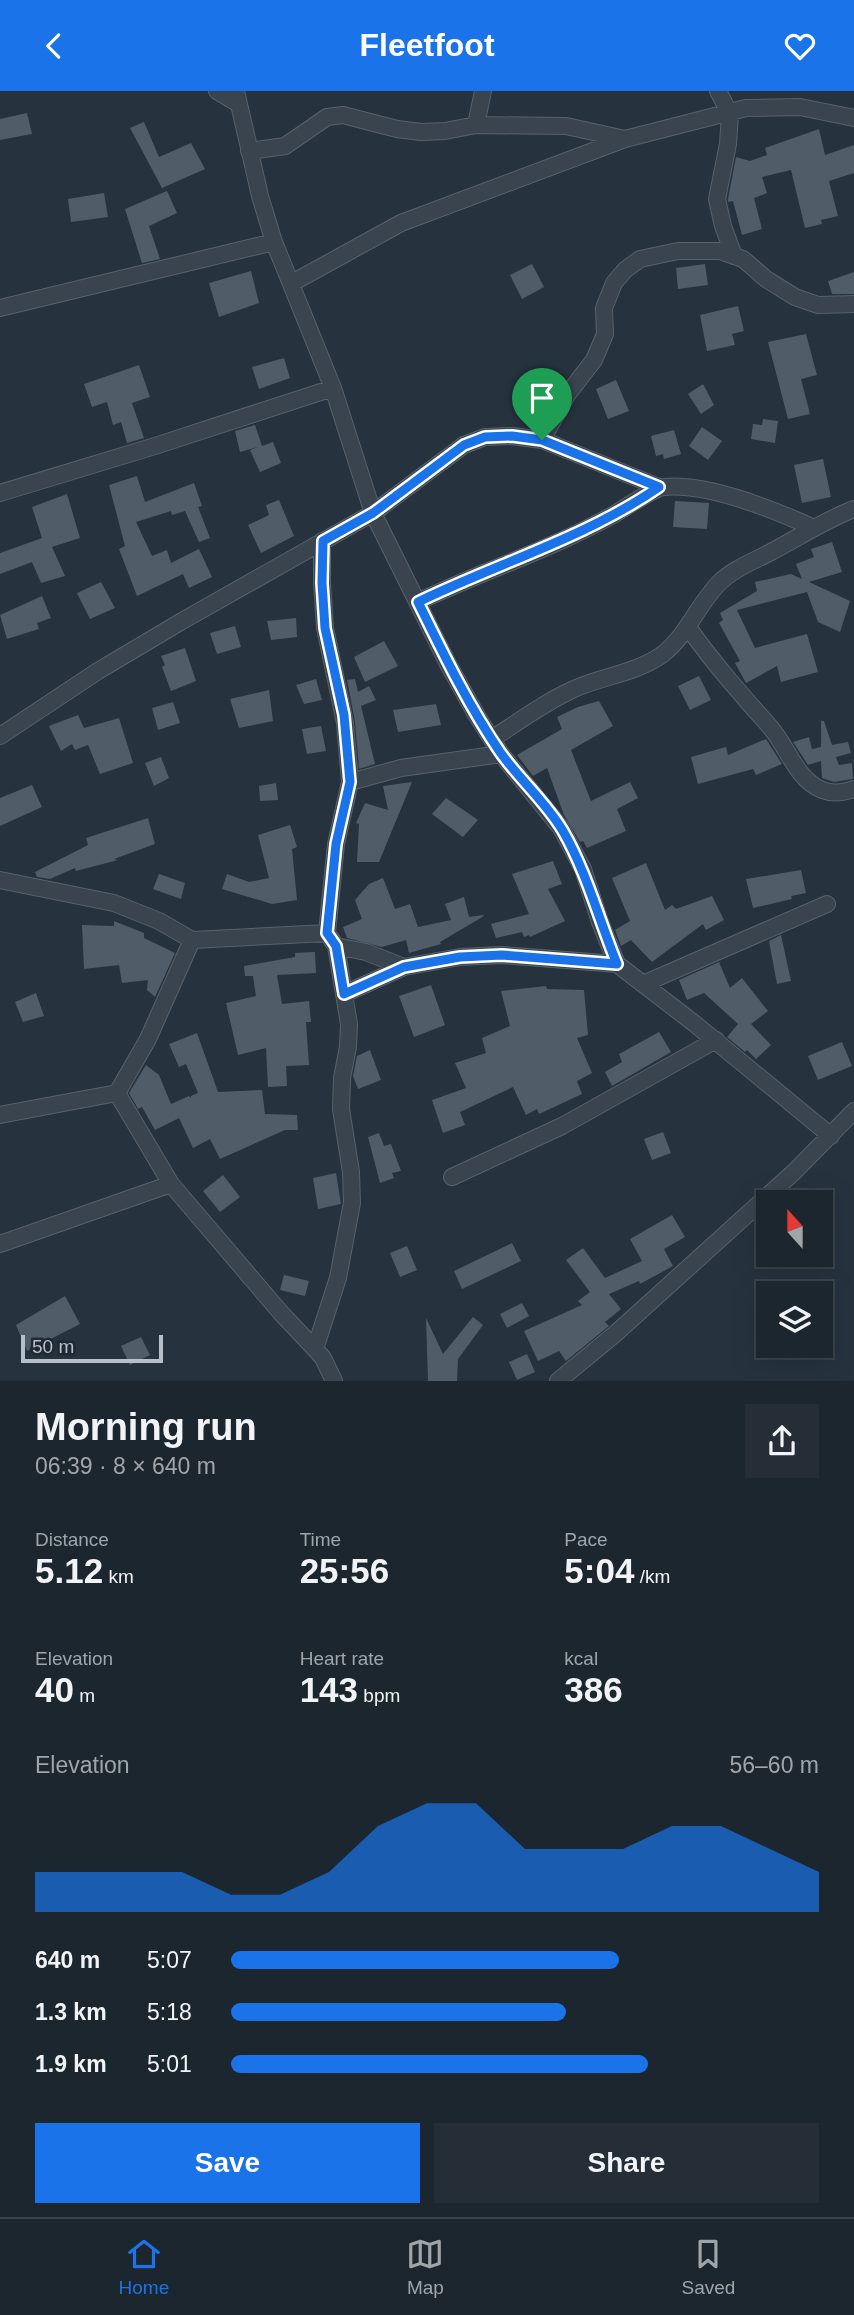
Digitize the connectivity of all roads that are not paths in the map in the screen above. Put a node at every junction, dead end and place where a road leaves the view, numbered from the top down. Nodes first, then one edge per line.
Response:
1 (217, 91) edge
2 (483, 91) edge
3 (718, 91) edge
4 (237, 97) edge
5 (730, 114) junction
6 (854, 118) edge
7 (476, 125) junction
8 (625, 139) junction
9 (249, 151) junction
10 (274, 242) junction
11 (734, 256) junction
12 (292, 283) junction
13 (854, 304) edge
14 (0, 307) edge
15 (332, 388) junction
16 (542, 440) junction
17 (659, 487) junction
18 (0, 493) edge
19 (854, 509) edge
20 (373, 513) junction
21 (812, 527) junction
22 (323, 541) junction
23 (418, 602) junction
24 (688, 627) junction
25 (0, 736) edge
26 (492, 739) junction
27 (501, 754) junction
28 (350, 782) junction
29 (854, 789) edge
30 (0, 880) edge
31 (827, 904) dead end
32 (192, 940) junction
33 (332, 940) junction
34 (617, 964) junction
35 (404, 967) junction
36 (643, 985) junction
37 (344, 994) junction
38 (716, 1040) junction
39 (117, 1093) junction
40 (854, 1111) edge
41 (0, 1115) edge
42 (831, 1136) junction
43 (452, 1178) dead end
44 (171, 1184) junction
45 (0, 1244) edge
46 (316, 1349) junction
47 (334, 1381) edge
48 (558, 1381) edge

1 - 4 street
2 - 7 street
3 - 5 street
4 - 9 street
5 - 6 street
5 - 8 street
5 - 11 street
7 - 8 street
7 - 9 street
8 - 12 street
9 - 10 street
10 - 12 street
10 - 14 street
11 - 13 street
11 - 16 street
12 - 15 street
15 - 18 street
15 - 20 street
16 - 17 street
16 - 20 street
17 - 21 street
17 - 23 street
19 - 21 street
20 - 22 street
20 - 23 street
21 - 24 street
22 - 25 street
22 - 28 street
23 - 26 street
24 - 26 street
24 - 29 street
26 - 27 street
27 - 28 street
27 - 34 street
28 - 33 street
30 - 32 street
31 - 36 street
32 - 33 street
32 - 39 street
33 - 35 street
33 - 37 street
34 - 35 street
34 - 36 street
35 - 37 street
36 - 38 street
37 - 46 street
38 - 42 street
38 - 43 street
39 - 41 street
39 - 44 street
40 - 42 street
42 - 48 street
44 - 45 street
44 - 46 street
46 - 47 street

